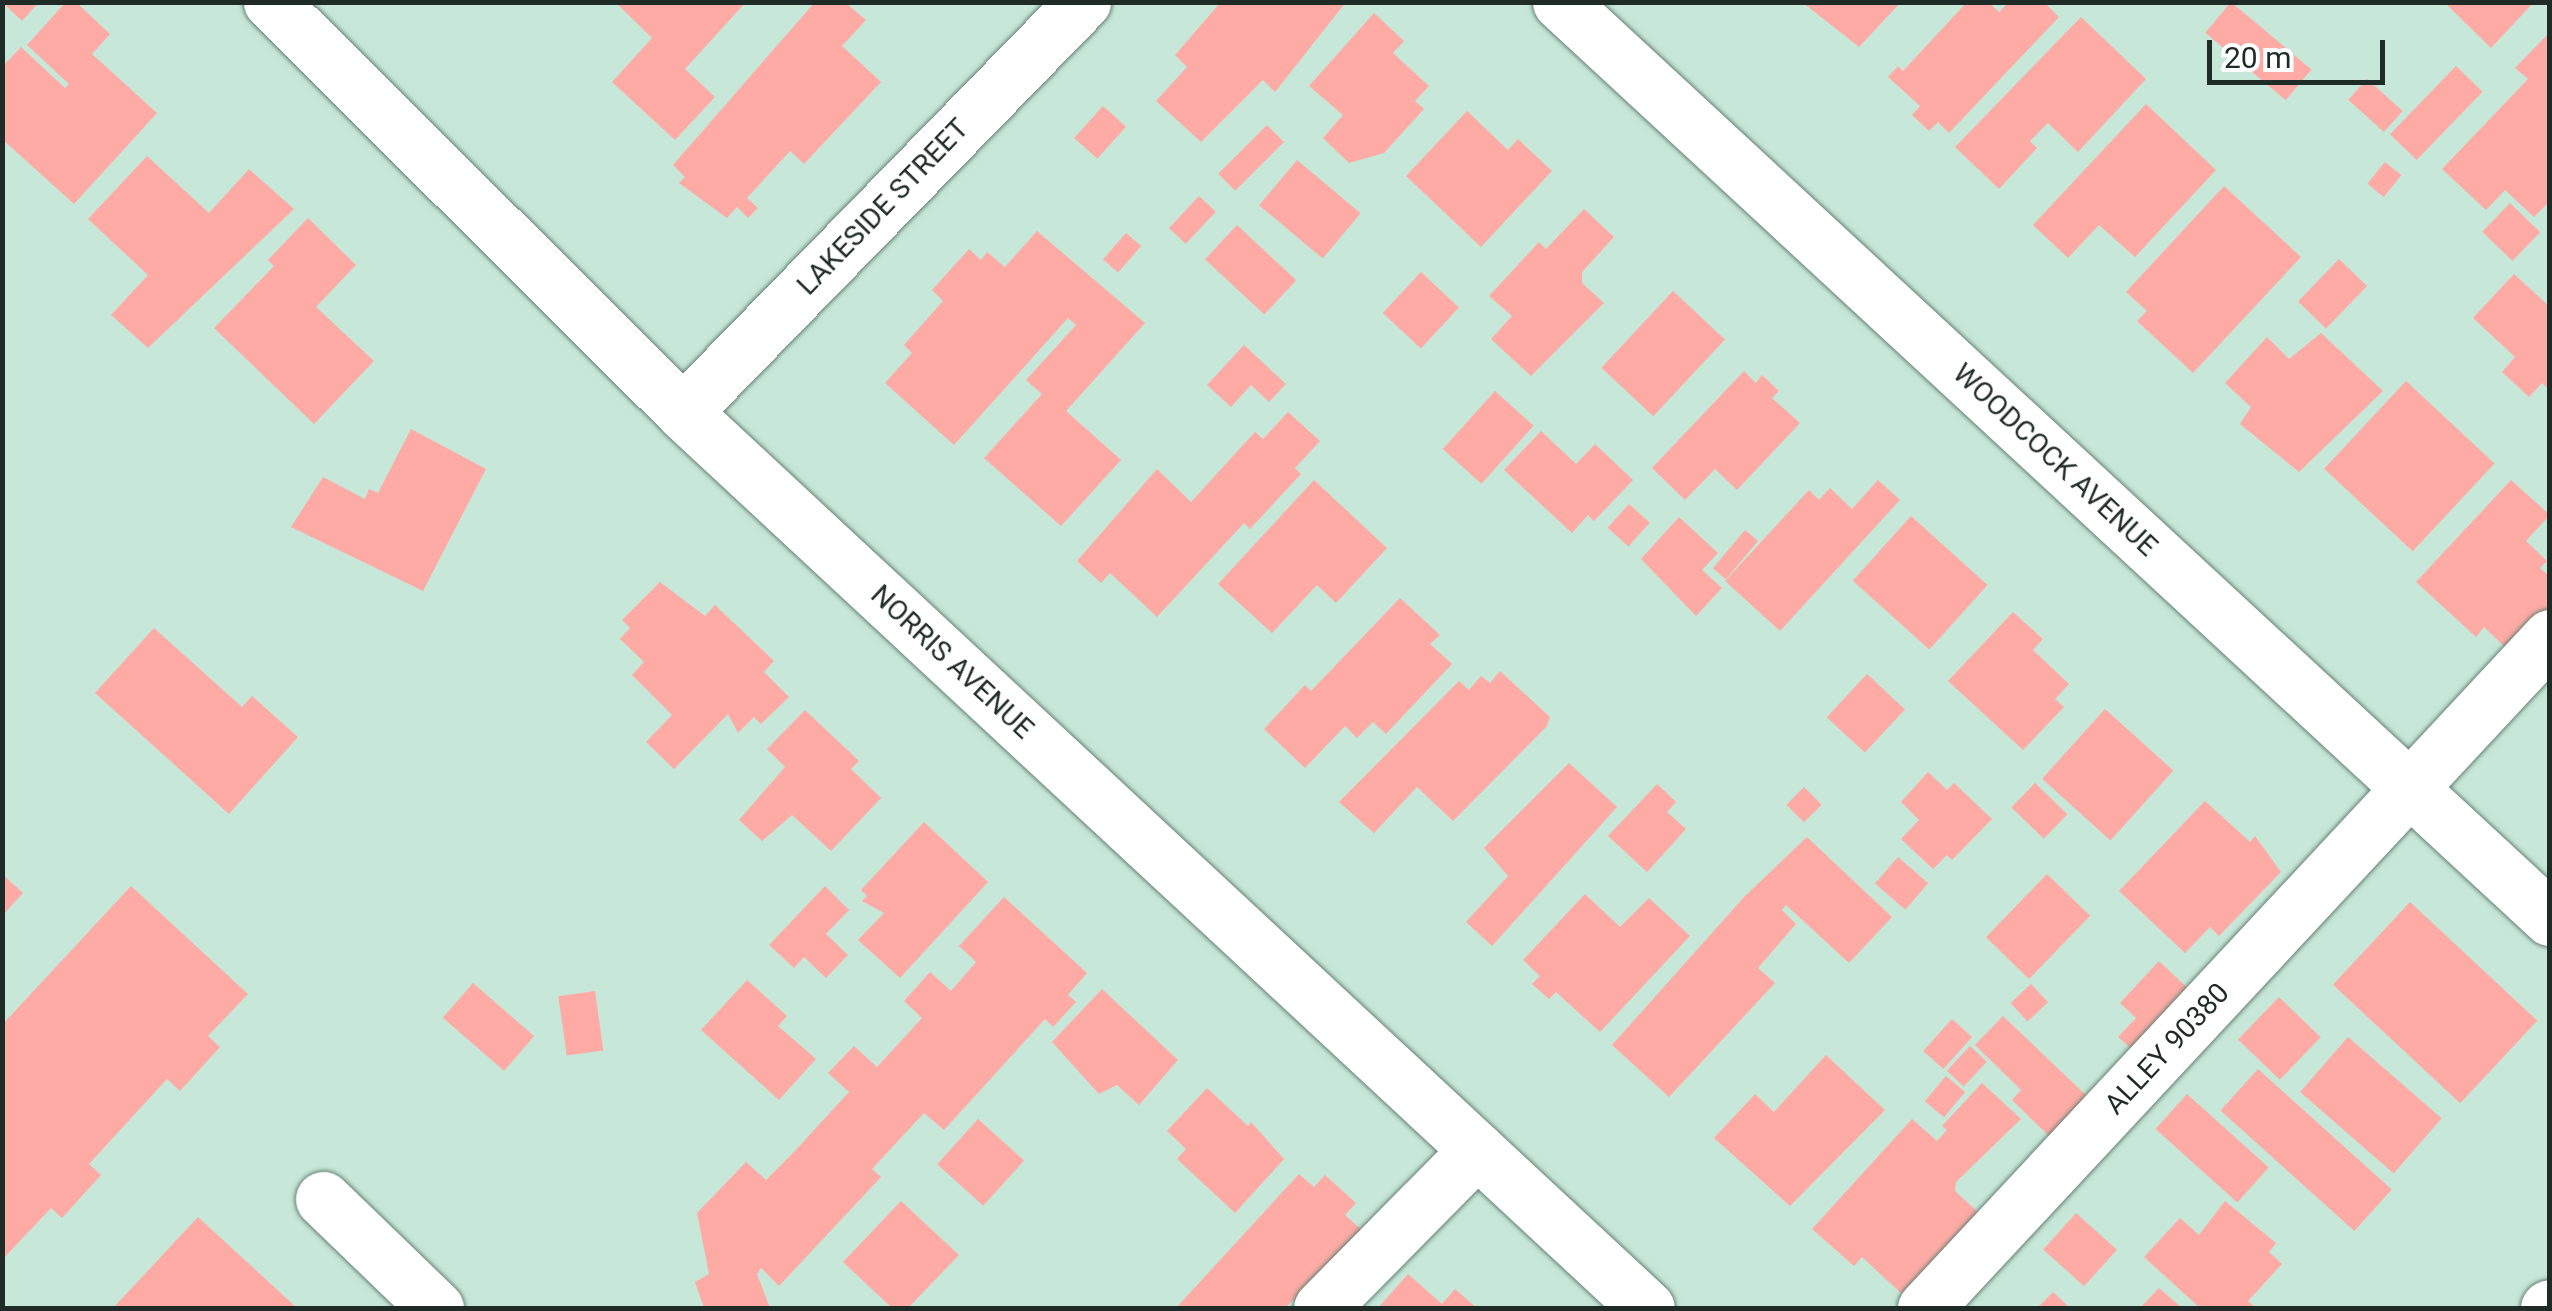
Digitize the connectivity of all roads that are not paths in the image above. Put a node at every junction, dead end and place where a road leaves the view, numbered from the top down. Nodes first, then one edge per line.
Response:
1 (271, 2) edge
2 (1083, 2) edge
3 (1560, 2) edge
4 (682, 412) junction
5 (2550, 637) edge
6 (2409, 789) junction
7 (2550, 918) edge
8 (1477, 1150) junction
9 (324, 1199) dead end
10 (436, 1308) edge
11 (1321, 1308) edge
12 (1647, 1308) edge
13 (1926, 1308) edge

1 - 4 street, NORRIS AVENUE
2 - 4 street, LAKESIDE STREET
3 - 6 street, WOODCOCK AVENUE
4 - 8 street, NORRIS AVENUE
5 - 6 street, ALLEY 90380
6 - 7 street, WOODCOCK AVENUE
6 - 13 street, ALLEY 90380
8 - 11 street
8 - 12 street, NORRIS AVENUE
9 - 10 street

